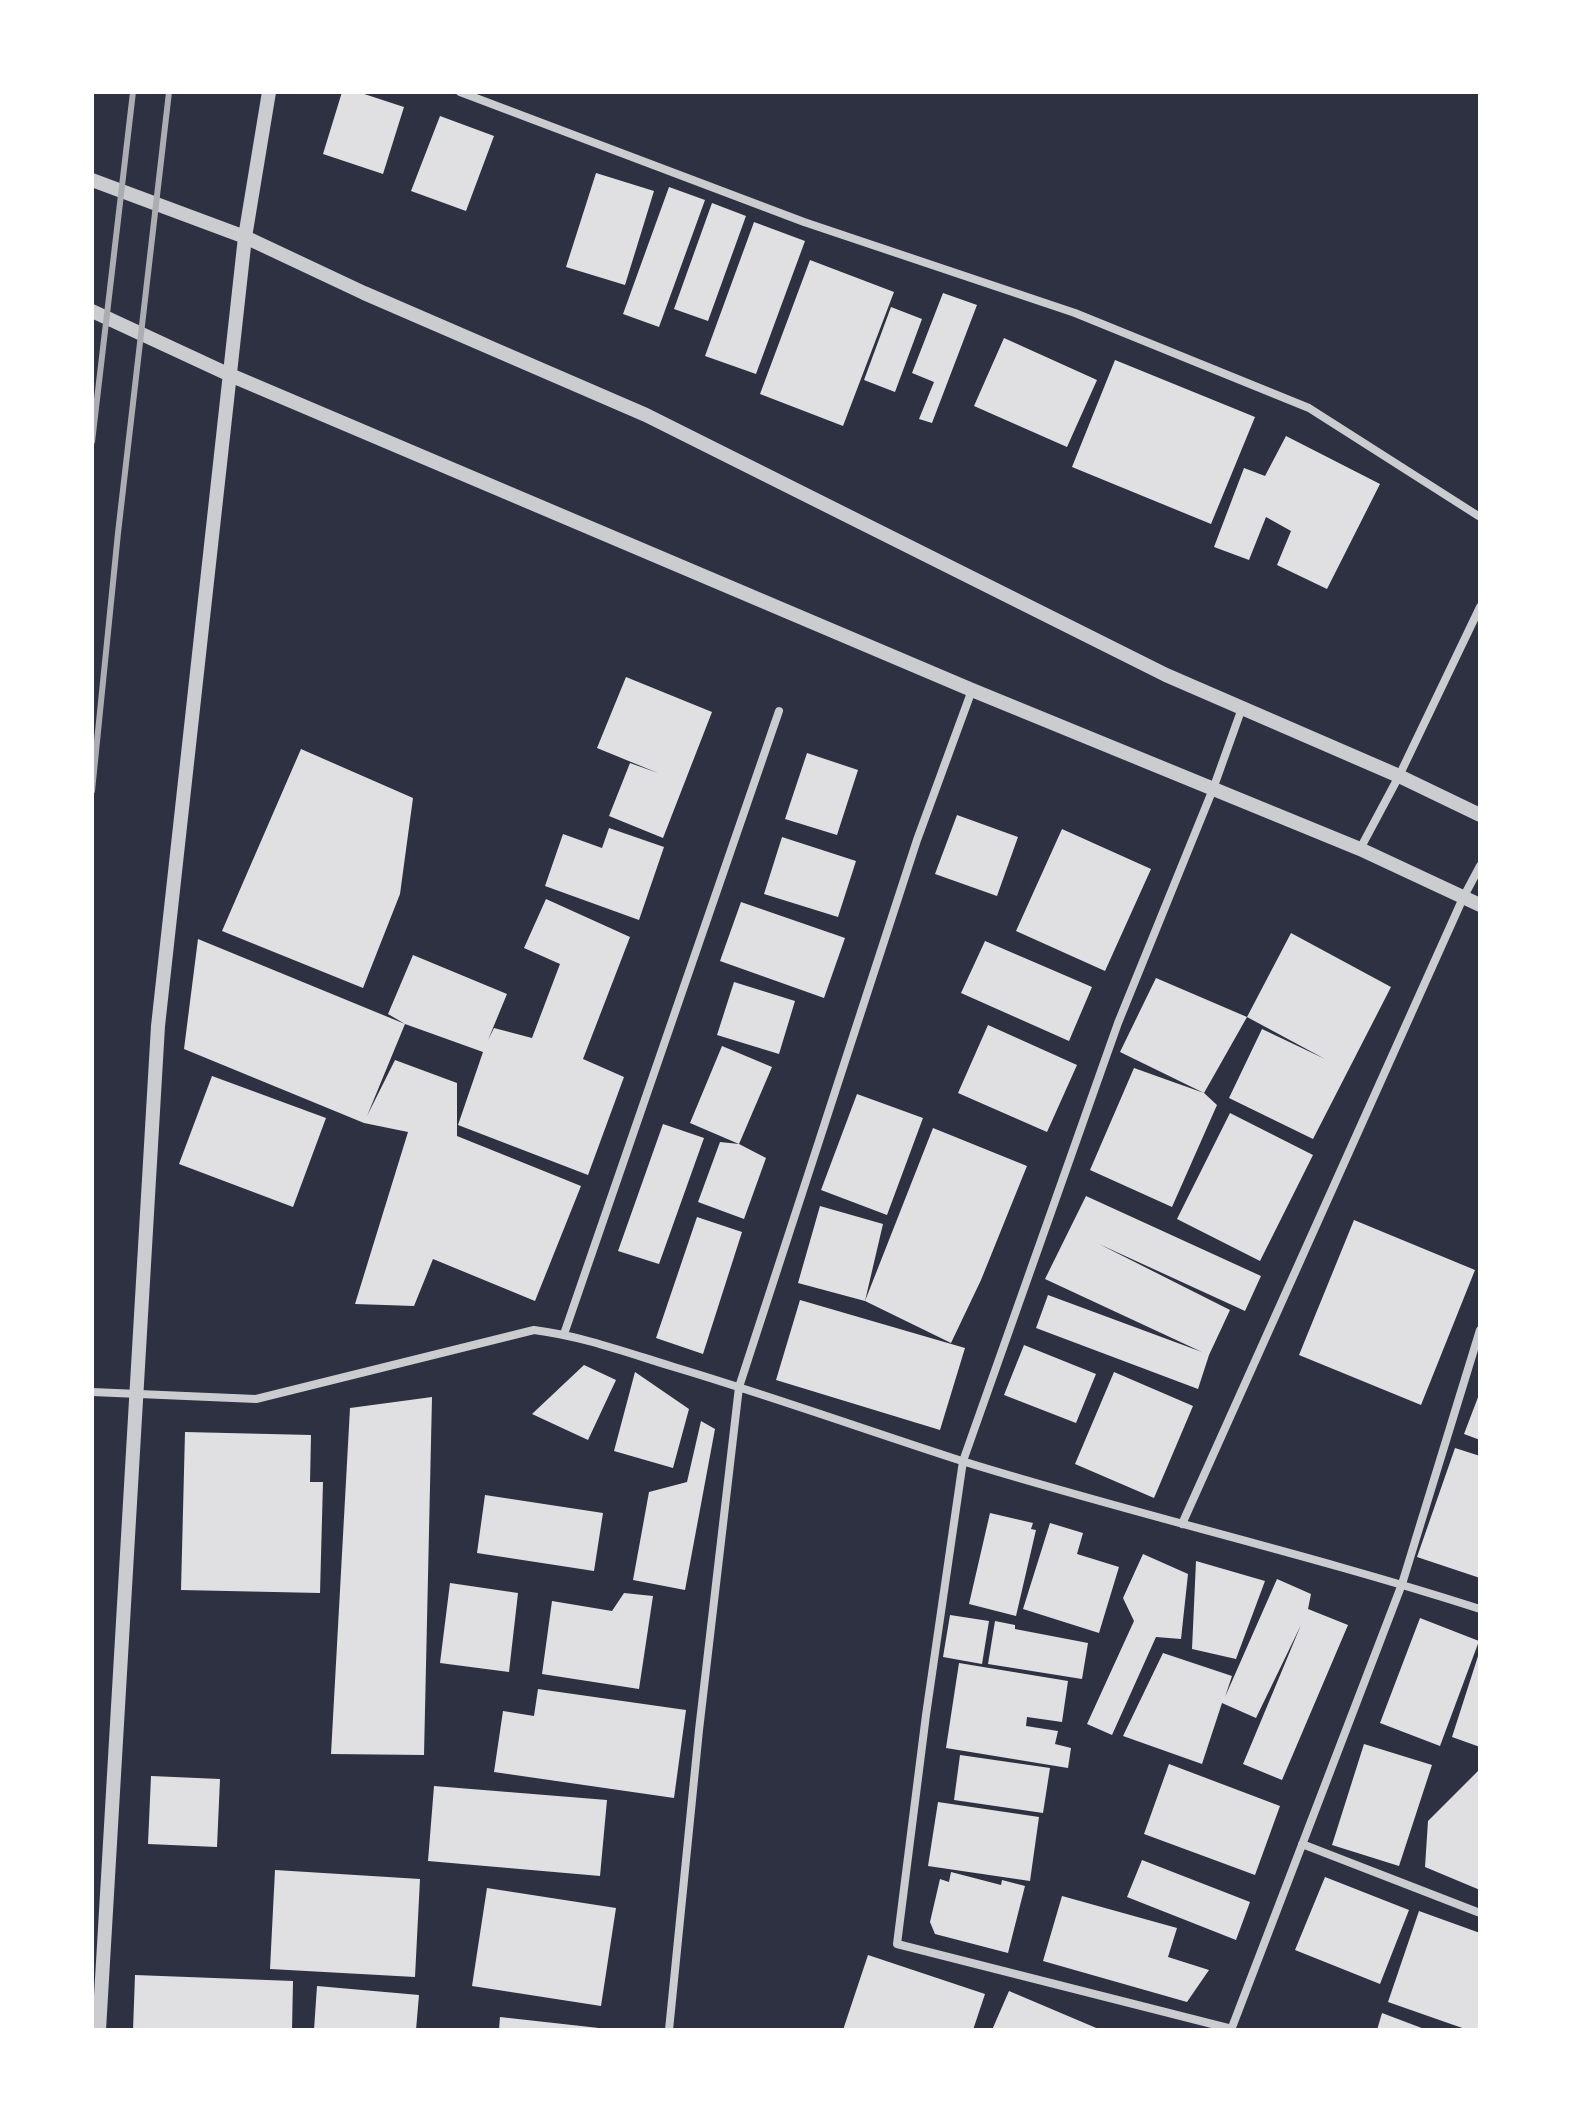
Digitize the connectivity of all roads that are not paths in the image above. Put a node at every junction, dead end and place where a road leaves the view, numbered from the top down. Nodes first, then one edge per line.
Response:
1 (269, 92) edge
2 (460, 92) edge
3 (92, 180) edge
4 (245, 237) junction
5 (92, 311) edge
6 (230, 375) junction
7 (1480, 517) edge
8 (1480, 607) edge
9 (972, 690) junction
10 (1242, 708) junction
11 (779, 711) dead end
12 (1399, 776) junction
13 (1213, 789) junction
14 (1480, 815) edge
15 (1360, 849) junction
16 (1480, 866) edge
17 (1463, 898) junction
18 (1480, 905) edge
19 (1480, 1330) edge
20 (564, 1334) junction
21 (739, 1387) junction
22 (92, 1392) edge
23 (134, 1394) junction
24 (963, 1461) junction
25 (1182, 1524) junction
26 (1402, 1584) junction
27 (1480, 1609) edge
28 (1302, 1844) junction
29 (1480, 1913) edge
30 (99, 2030) edge
31 (669, 2030) edge
32 (1232, 2030) edge

1 - 4 street
2 - 7 street
3 - 4 street
4 - 6 street
4 - 10 street
5 - 6 street
6 - 9 street
6 - 23 street
8 - 12 street
9 - 13 street
9 - 21 street
10 - 12 street
10 - 13 street
11 - 20 street
12 - 14 street
12 - 15 street
13 - 15 street
13 - 24 street
15 - 17 street
16 - 17 street
17 - 18 street
17 - 25 street
19 - 26 street
20 - 21 street
20 - 23 street
21 - 24 street
21 - 31 street
22 - 23 street
23 - 30 street
24 - 25 street
24 - 32 street
25 - 26 street
26 - 27 street
26 - 28 street
28 - 29 street
28 - 32 street

